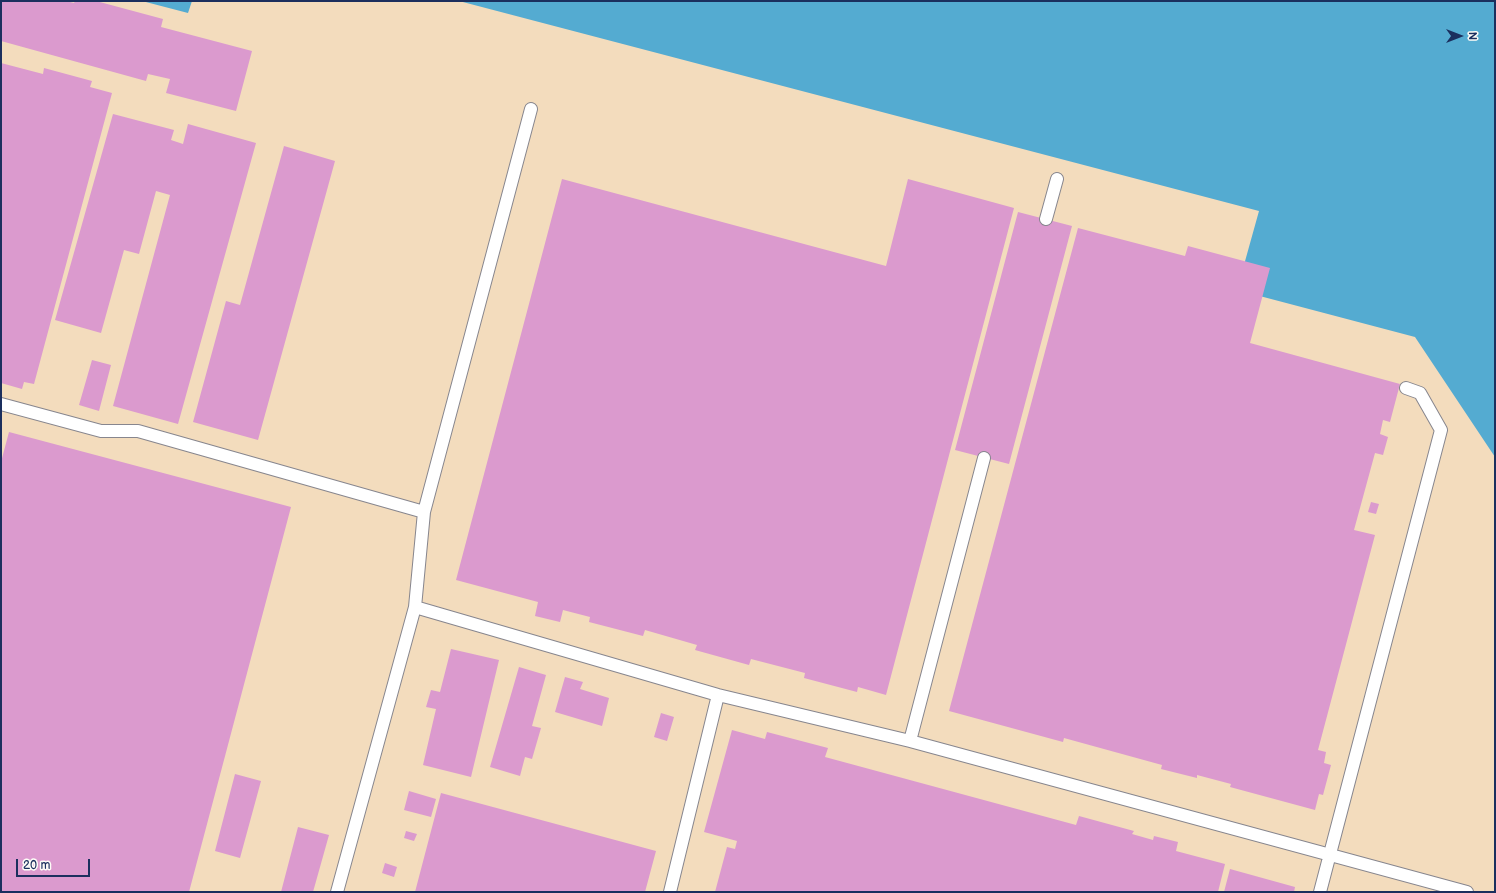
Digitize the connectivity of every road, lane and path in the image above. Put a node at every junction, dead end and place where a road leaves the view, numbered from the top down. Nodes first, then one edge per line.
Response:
1 (531, 109) dead end
2 (1057, 179) dead end
3 (1046, 219) dead end
4 (1406, 388) dead end
5 (1, 404) edge
6 (984, 458) dead end
7 (424, 512) junction
8 (415, 607) junction
9 (718, 695) junction
10 (910, 741) junction
11 (1329, 855) junction
12 (337, 892) edge
13 (670, 892) edge
14 (1320, 892) edge
15 (1467, 892) edge

1 - 7 lane
2 - 3 lane
4 - 11 lane
5 - 7 lane
6 - 10 lane
7 - 8 lane
8 - 9 lane
8 - 12 lane
9 - 10 lane
9 - 13 lane
10 - 11 lane
11 - 14 lane
11 - 15 lane

